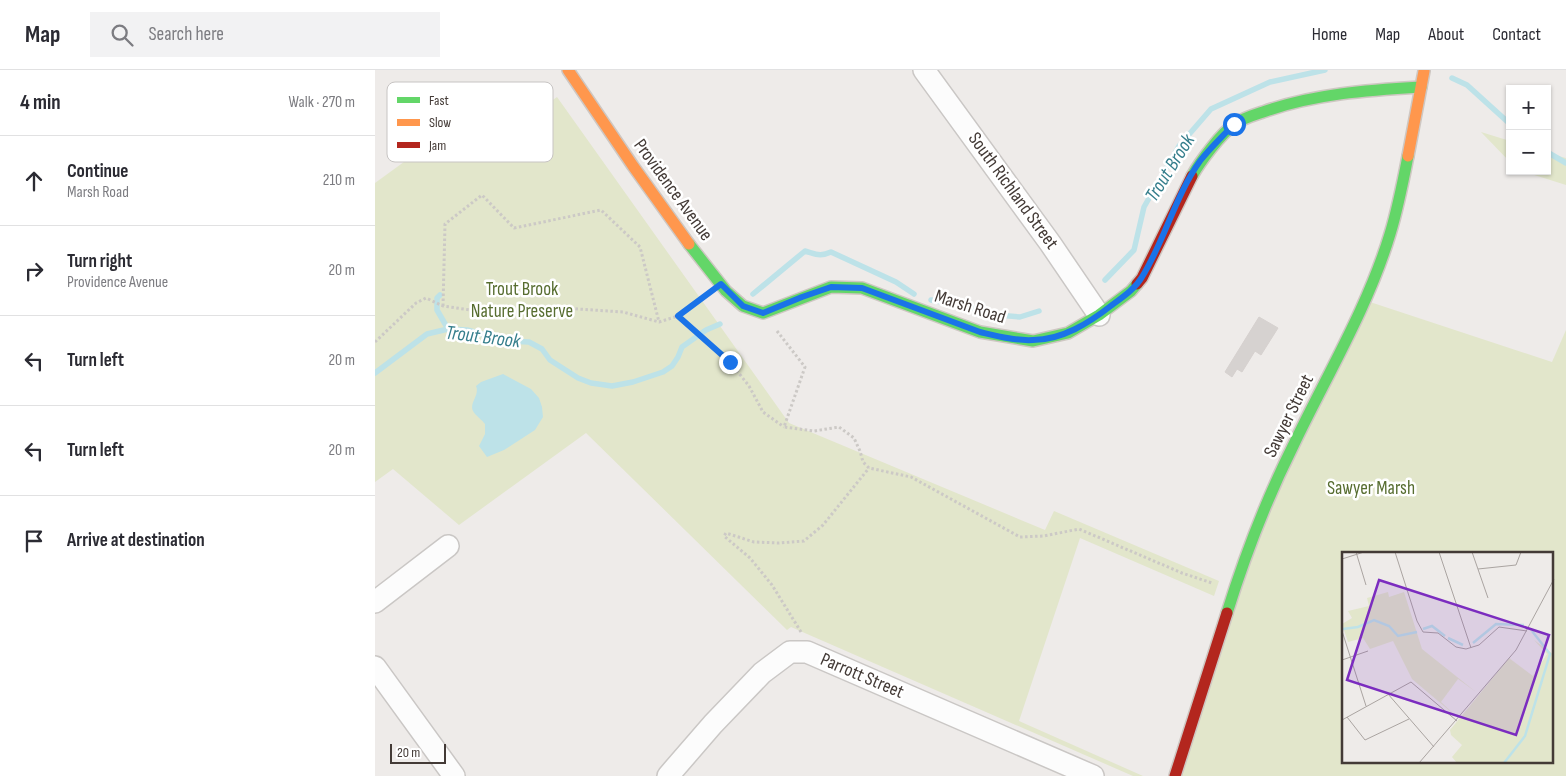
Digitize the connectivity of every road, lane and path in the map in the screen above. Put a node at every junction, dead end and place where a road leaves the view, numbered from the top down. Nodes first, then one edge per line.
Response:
1 (568, 70) edge
2 (924, 70) edge
3 (1424, 70) edge
4 (1421, 88) junction
5 (721, 284) junction
6 (443, 306) junction
7 (763, 313) junction
8 (1099, 315) junction
9 (678, 316) junction
10 (659, 322) junction
11 (375, 342) edge
12 (784, 427) junction
13 (869, 468) junction
14 (448, 546) dead end
15 (1234, 590) junction
16 (375, 602) edge
17 (807, 652) junction
18 (375, 667) edge
19 (453, 776) edge
20 (668, 776) edge
21 (1093, 776) edge
22 (1175, 776) edge

1 - 5 street, Providence Avenue
2 - 8 street, South Richland Street
3 - 4 street, Sawyer Street
4 - 8 street, Marsh Road
4 - 15 street, Sawyer Street
5 - 7 street, Providence Avenue
5 - 9 path
6 - 10 path
6 - 10 path
6 - 11 path
7 - 8 street, Marsh Road
7 - 12 path
9 - 10 path
9 - 12 path
12 - 13 path
13 - 15 path
13 - 17 path
14 - 16 street
15 - 22 street, Sawyer Street
17 - 20 street, Parrott Street
17 - 21 street, Parrott Street
18 - 19 street

